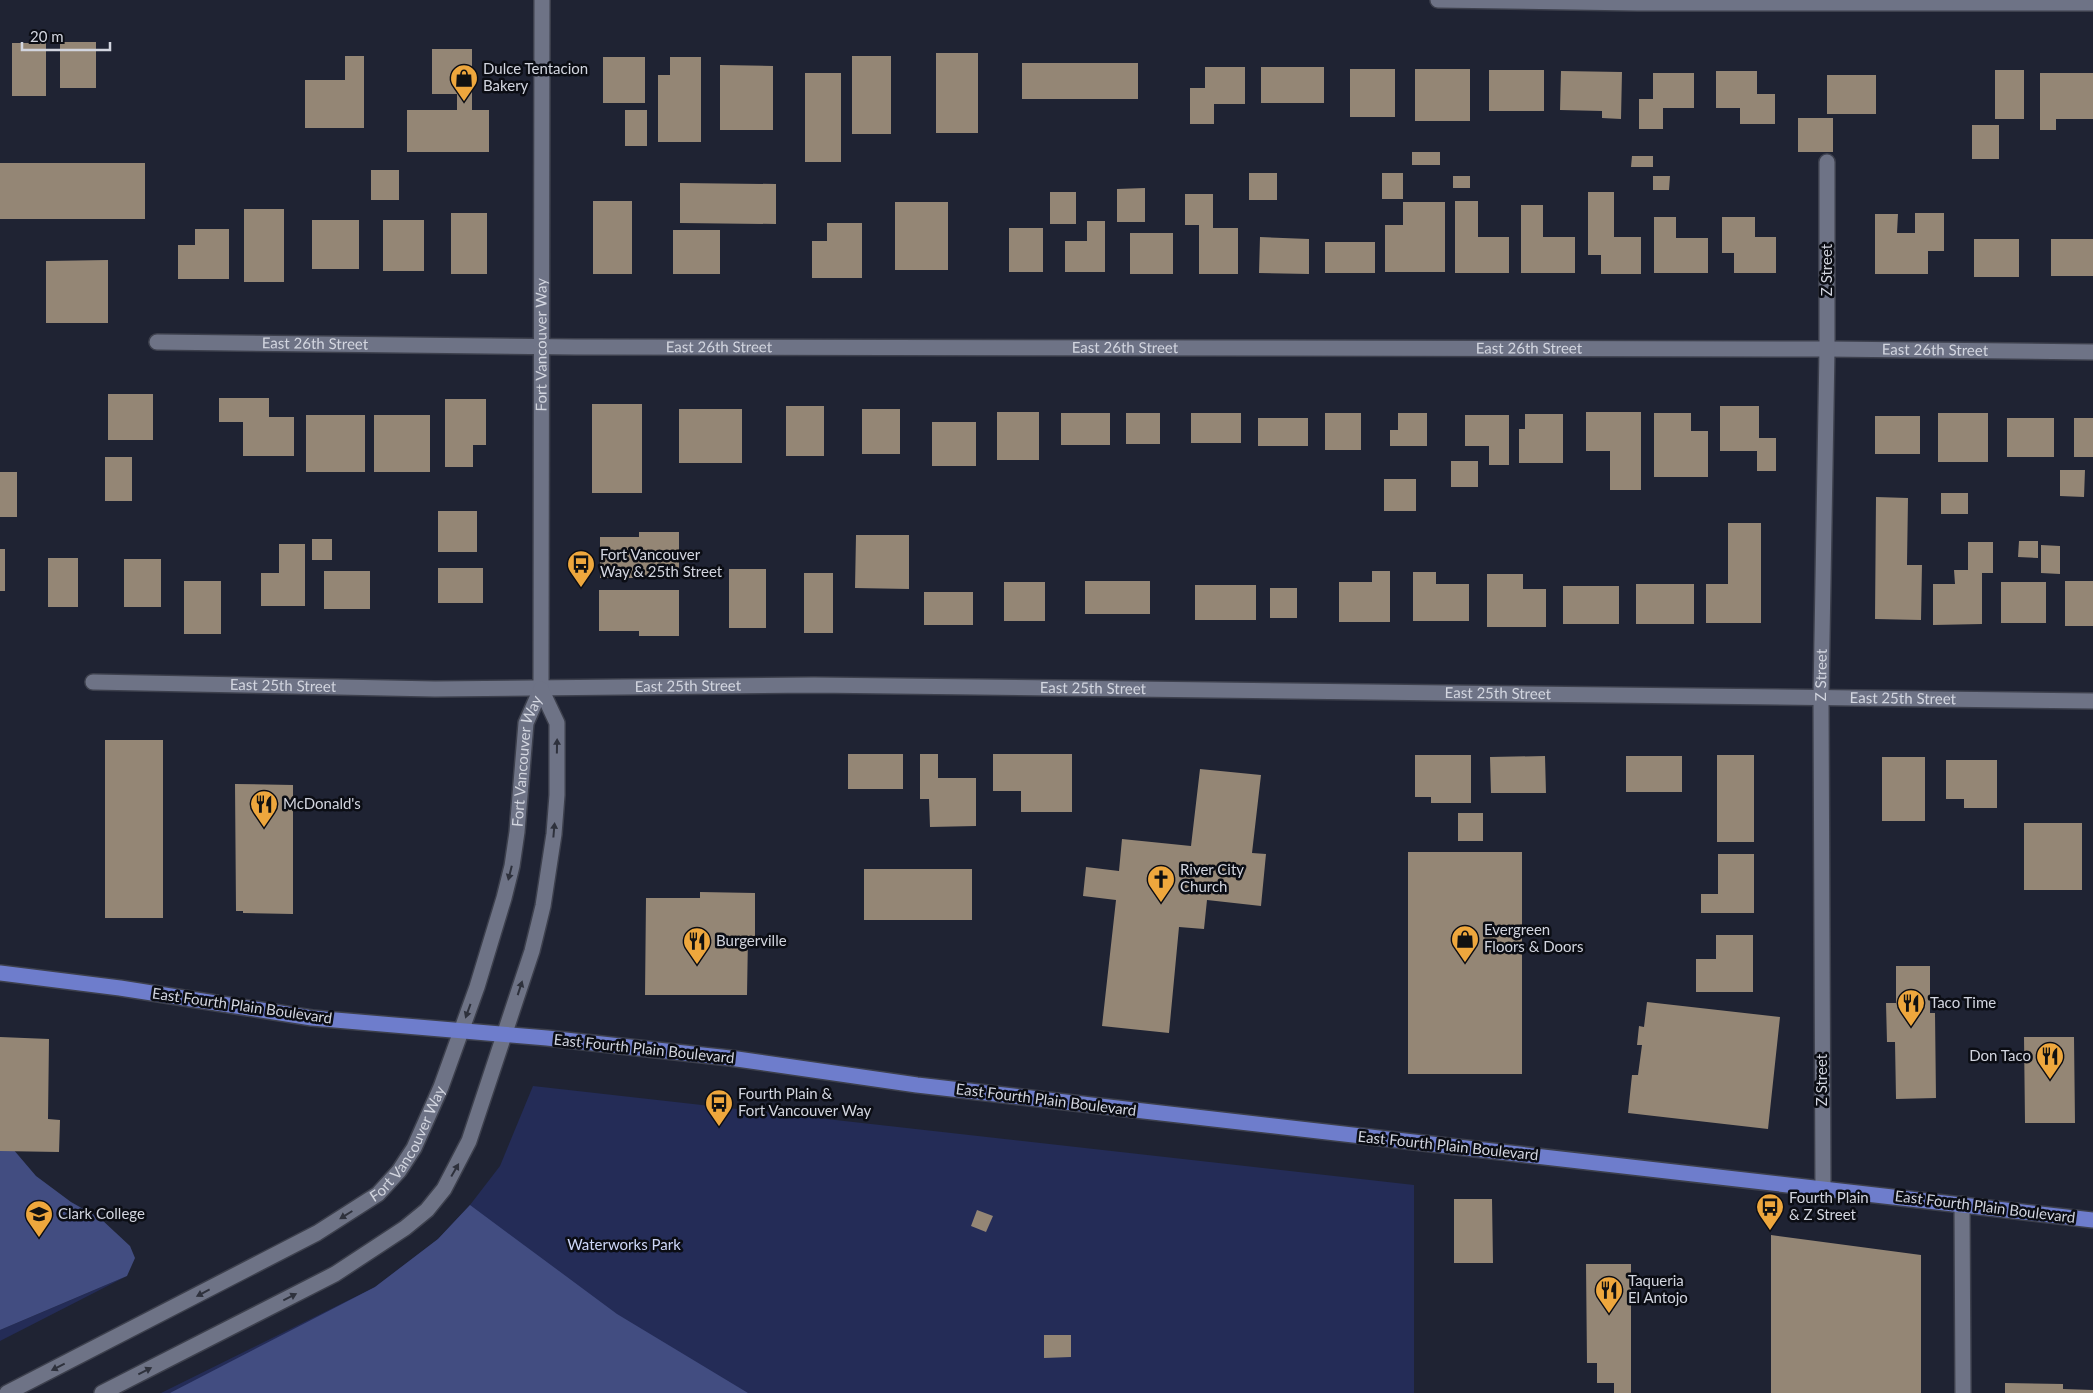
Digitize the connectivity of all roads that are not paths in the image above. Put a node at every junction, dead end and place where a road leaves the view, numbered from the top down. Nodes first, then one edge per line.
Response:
1 (542, 0) edge
2 (1438, 0) edge
3 (2093, 3) edge
4 (1827, 162) dead end
5 (157, 342) dead end
6 (542, 347) junction
7 (1827, 349) junction
8 (2093, 352) edge
9 (93, 682) dead end
10 (541, 689) junction
11 (1821, 696) junction
12 (2093, 701) edge
13 (0, 973) edge
14 (461, 1030) junction
15 (504, 1034) junction
16 (1823, 1188) junction
17 (1962, 1204) junction
18 (2093, 1220) edge
19 (7, 1393) edge
20 (102, 1393) edge
21 (1963, 1393) edge

1 - 6 street, Fort Vancouver Way
2 - 3 street
4 - 7 street, Z Street
5 - 6 street, East 26th Street
6 - 7 street, East 26th Street
6 - 10 street, Fort Vancouver Way
7 - 8 street, East 26th Street
7 - 11 street, Z Street
9 - 10 street, East 25th Street
10 - 11 street, East 25th Street
10 -> 14 street, Fort Vancouver Way
15 -> 10 street, Fort Vancouver Way
11 - 12 street, East 25th Street
11 - 16 street, Z Street
13 - 14 main road, East Fourth Plain Boulevard
14 - 15 main road, East Fourth Plain Boulevard
14 -> 19 street, Fort Vancouver Way
15 - 16 main road, East Fourth Plain Boulevard
20 -> 15 street, Fort Vancouver Way
16 - 17 main road, East Fourth Plain Boulevard
17 - 18 main road, East Fourth Plain Boulevard
17 - 21 street

